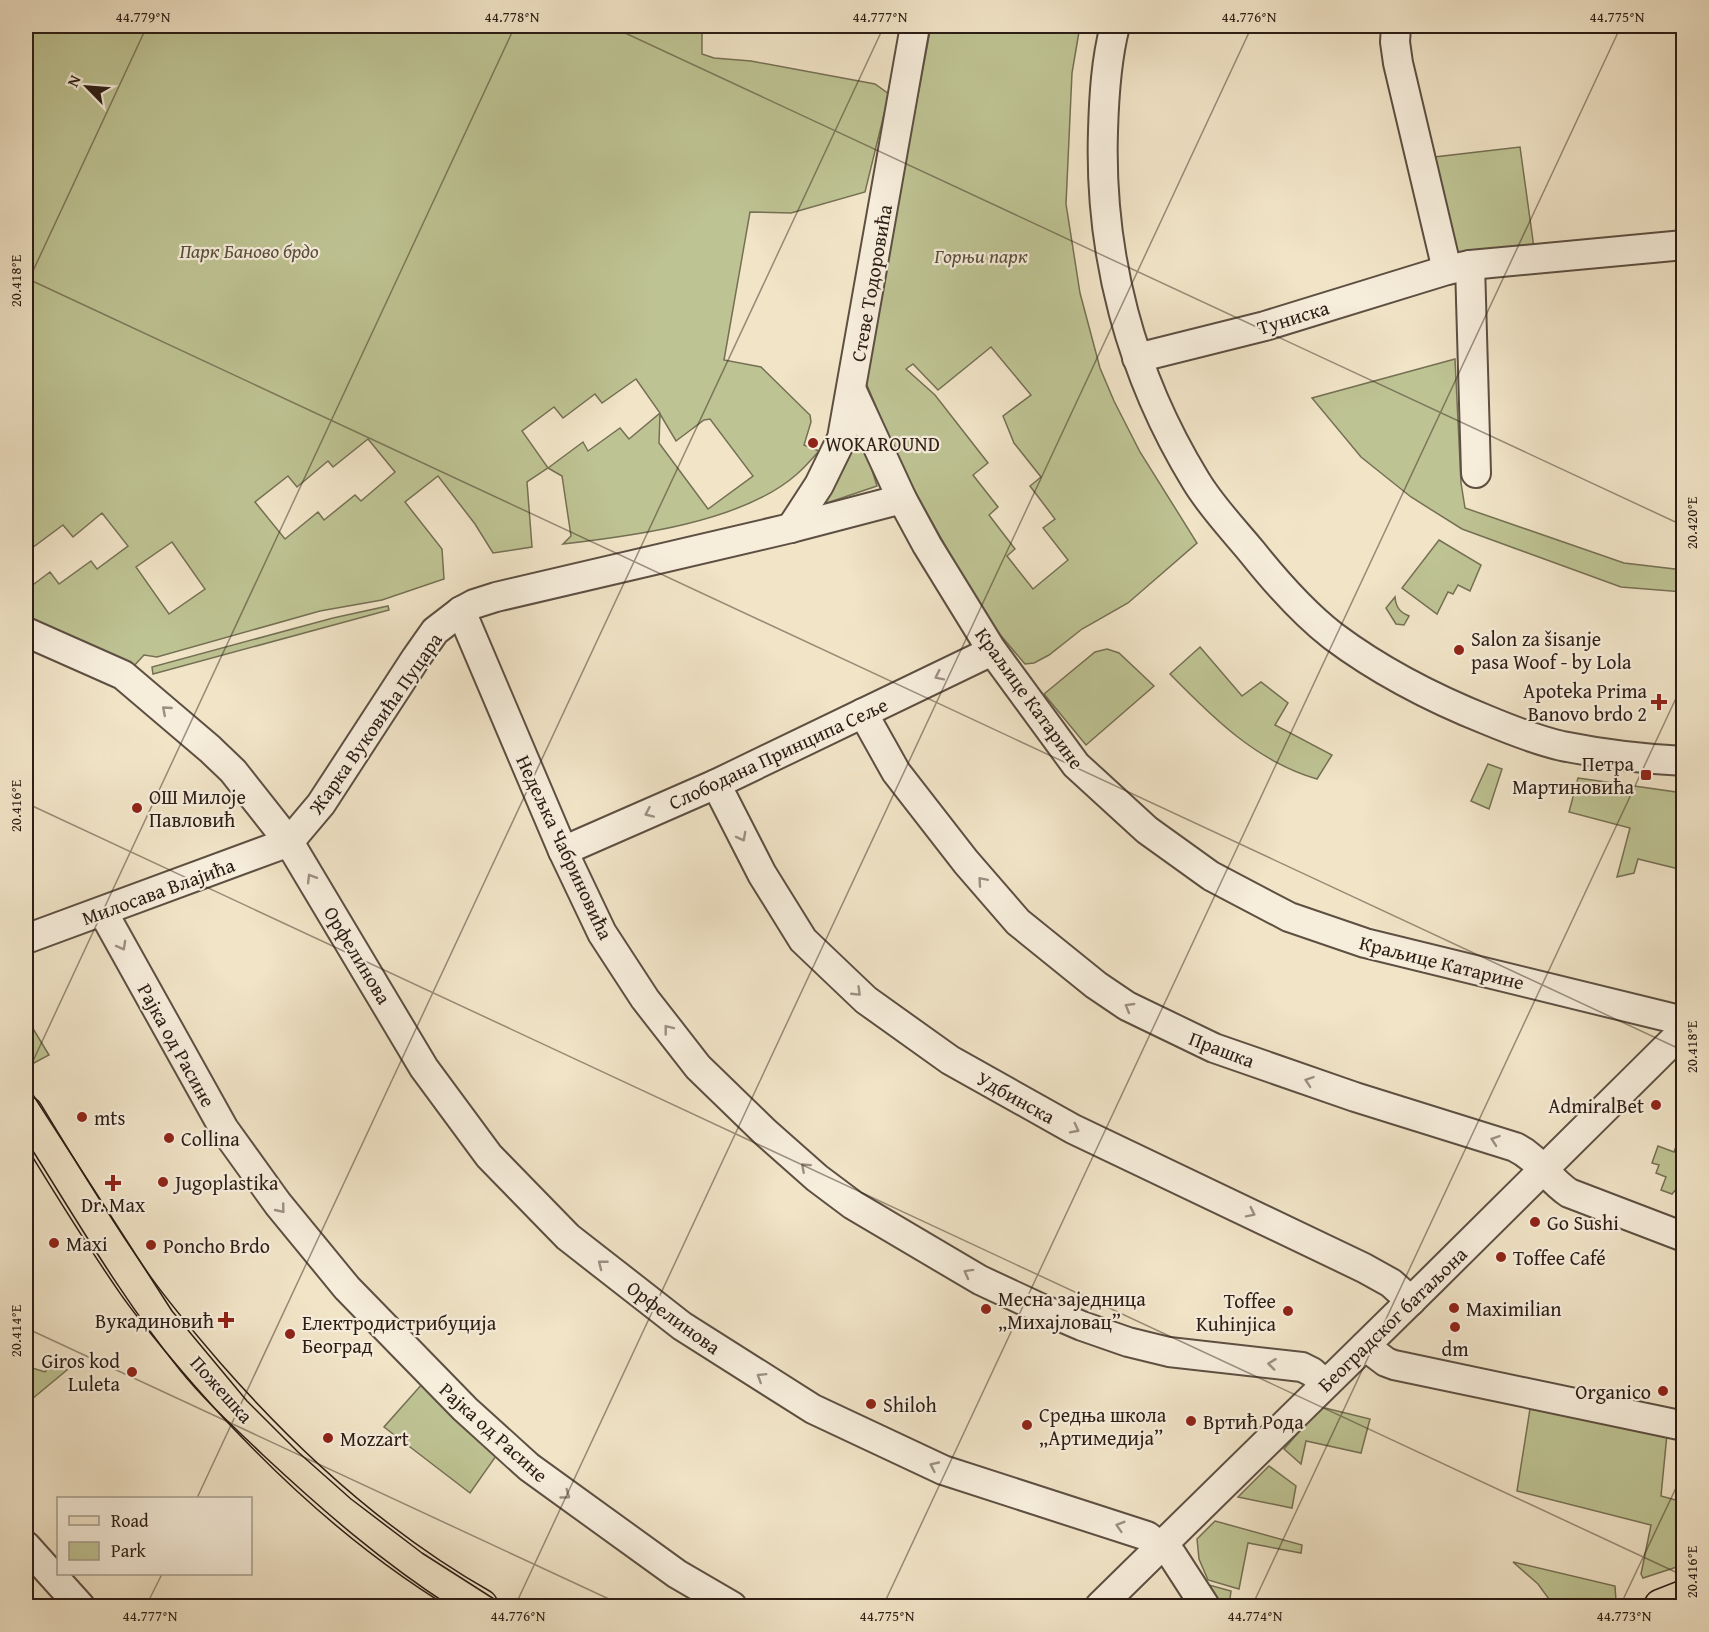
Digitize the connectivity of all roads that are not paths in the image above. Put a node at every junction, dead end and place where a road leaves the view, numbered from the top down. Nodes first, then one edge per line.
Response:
1 (915, 26) edge
2 (1115, 26) edge
3 (1396, 26) edge
4 (1683, 245) edge
5 (1459, 268) junction
6 (1137, 358) junction
7 (852, 391) junction
8 (1476, 473) dead end
9 (902, 499) junction
10 (791, 528) junction
11 (461, 611) junction
12 (26, 632) edge
13 (992, 651) junction
14 (862, 713) junction
15 (1683, 761) edge
16 (716, 784) junction
17 (289, 842) junction
18 (563, 851) junction
19 (103, 912) junction
20 (26, 939) edge
21 (1683, 1021) edge
22 (1683, 1030) edge
23 (26, 1113) edge
24 (1544, 1169) junction
25 (1683, 1237) edge
26 (1411, 1301) junction
27 (1365, 1346) junction
28 (1325, 1384) junction
29 (1683, 1426) edge
30 (26, 1546) edge
31 (1162, 1546) junction
32 (1683, 1597) edge
33 (80, 1606) edge
34 (481, 1606) edge
35 (732, 1606) edge
36 (1100, 1606) edge
37 (1204, 1606) edge
38 (1661, 1606) edge

1 - 7 street, Стеве Тодоровића
2 - 6 street
3 - 5 street
4 - 5 street, Туниска
5 - 6 street, Туниска
5 - 8 street
6 - 15 street
7 - 9 street, Краљице Катарине
7 - 10 street, Стеве Тодоровића
9 - 10 street, Жарка Вуковића Пуцара
9 - 13 street, Краљице Катарине
10 - 11 street, Жарка Вуковића Пуцара
11 - 17 street, Жарка Вуковића Пуцара
11 - 18 street, Недељка Чабриновића
17 -> 12 street
13 -> 14 street, Слободана Принципа Сеље
13 - 21 street, Краљице Катарине
14 - 16 street, Слободана Принципа Сеље
24 -> 14 street, Прашка
16 -> 18 street, Слободана Принципа Сеље
16 -> 26 street, Удбинска
17 - 19 street, Милосава Влајића
31 -> 17 street, Орфелинова
28 -> 18 street, Недељка Чабриновића
19 - 20 street, Милосава Влајића
19 -> 35 street, Рајка од Расине
22 - 24 street, Београдског батаљона
23 - 34 main road, Пожешка
24 - 25 street, Прашка
24 - 26 street, Београдског батаљона
26 - 27 street, Београдског батаљона
27 - 28 street, Београдског батаљона
27 - 29 street
28 - 31 street, Београдског батаљона
30 - 33 street
31 - 36 street, Београдског батаљона
31 - 37 street, Орфелинова
32 - 38 main road

